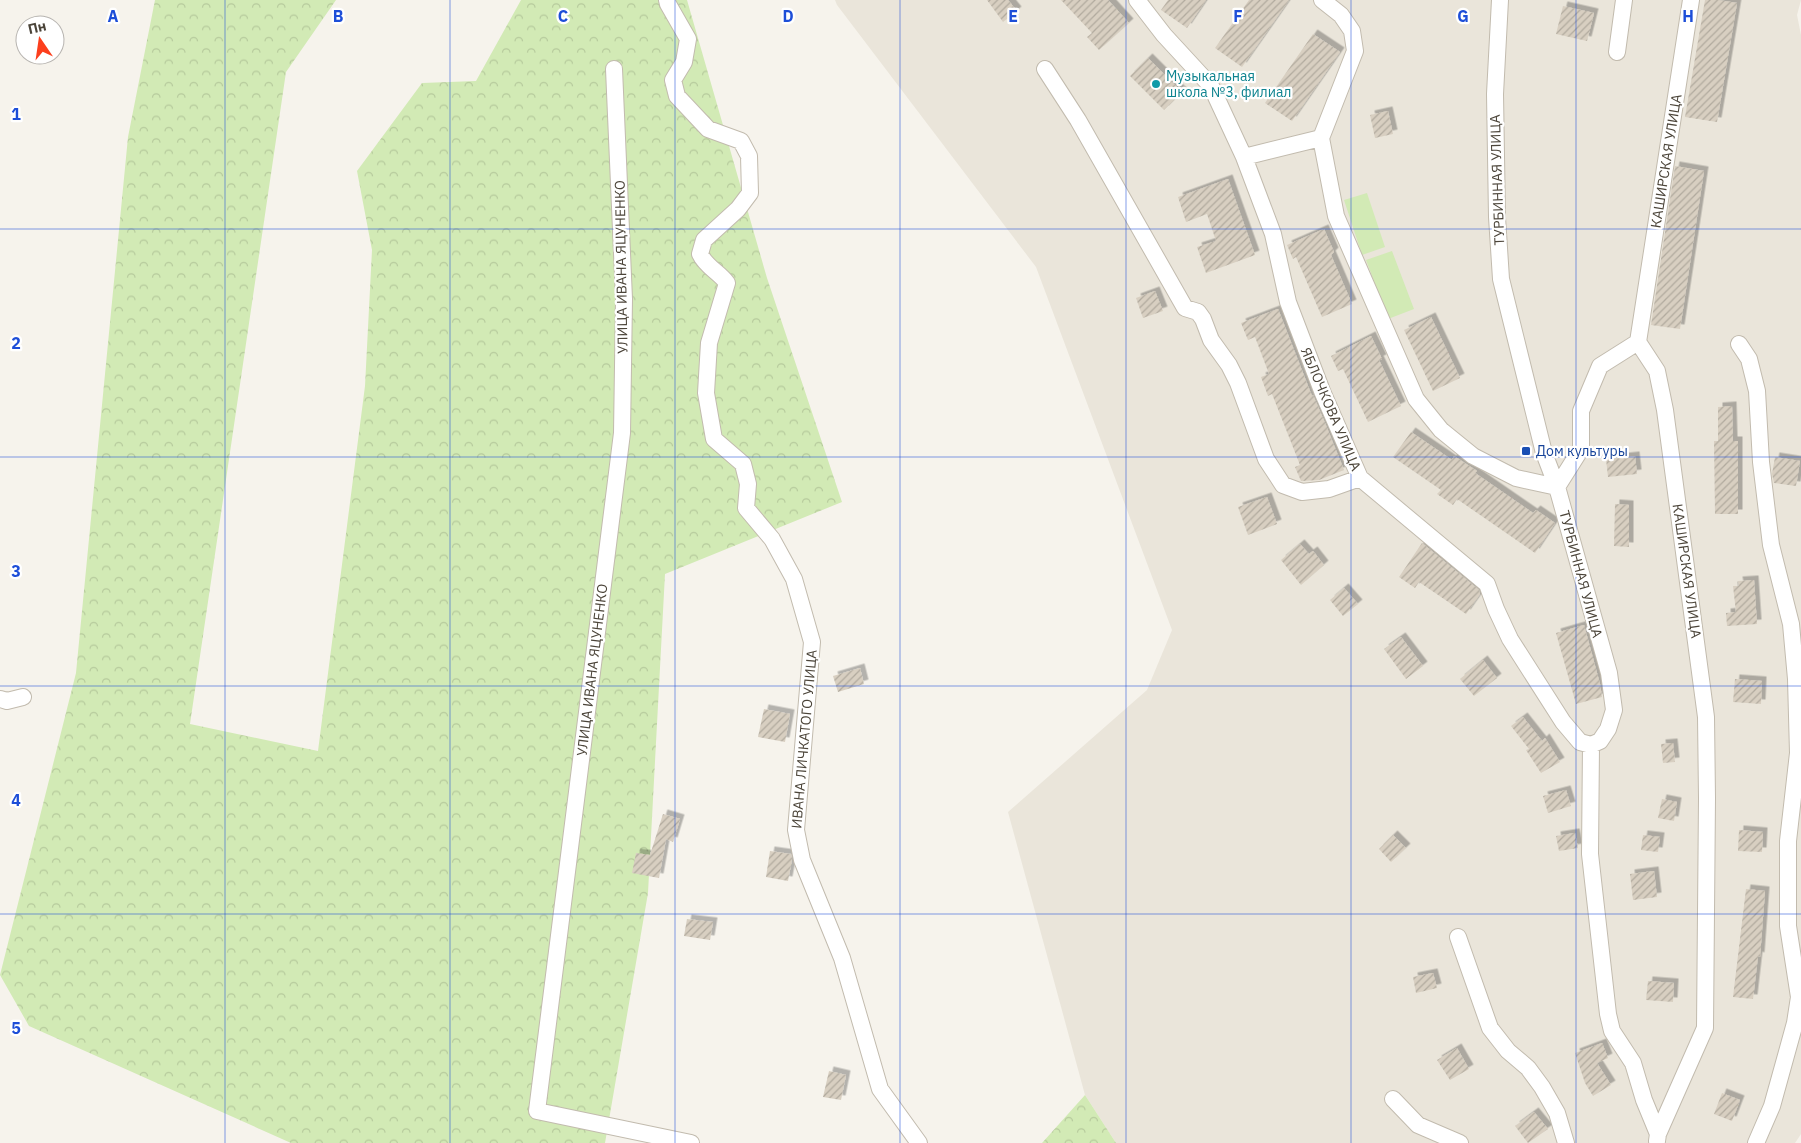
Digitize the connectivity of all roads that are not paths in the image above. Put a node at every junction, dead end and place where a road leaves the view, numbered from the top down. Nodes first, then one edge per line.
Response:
1 (667, 0) edge
2 (1137, 0) edge
3 (1322, 0) edge
4 (1500, 0) edge
5 (1624, 0) edge
6 (1691, 0) edge
7 (1617, 52) dead end
8 (614, 69) dead end
9 (1044, 69) dead end
10 (1321, 138) junction
11 (1244, 157) junction
12 (1638, 342) junction
13 (1739, 344) dead end
14 (1360, 478) junction
15 (1557, 487) junction
16 (23, 697) dead end
17 (0, 700) edge
18 (1591, 745) junction
19 (1458, 937) dead end
20 (1393, 1099) dead end
21 (1658, 1139) edge
22 (691, 1143) edge
23 (919, 1143) edge
24 (1460, 1143) edge
25 (1566, 1143) edge
26 (1756, 1143) edge

1 - 23 street, ИВАНА ЛИЧКАТОГО УЛИЦА
2 - 11 street, ЯБЛОЧКОВА УЛИЦА
3 - 10 street
4 - 15 street, ТУРБИННАЯ УЛИЦА
5 - 7 street
6 - 12 street, КАШИРСКАЯ УЛИЦА
8 - 22 street, УЛИЦА ИВАНА ЯЦУНЕНКО
9 - 14 street
10 - 11 street
10 - 15 street
11 - 14 street, ЯБЛОЧКОВА УЛИЦА
12 - 15 street
12 - 21 street, КАШИРСКАЯ УЛИЦА
13 - 26 street
14 - 18 street, ЯБЛОЧКОВА УЛИЦА
15 - 18 street, ТУРБИННАЯ УЛИЦА
16 - 17 street
18 - 21 street
19 - 25 street
20 - 24 street

